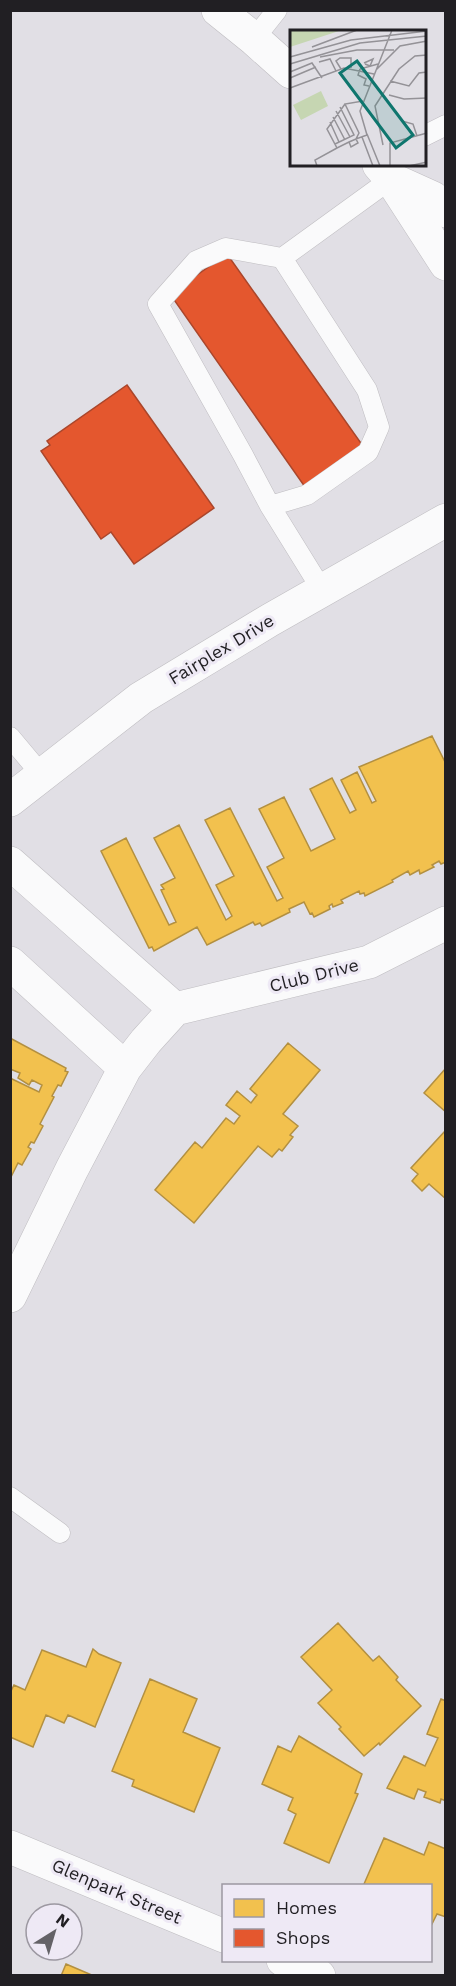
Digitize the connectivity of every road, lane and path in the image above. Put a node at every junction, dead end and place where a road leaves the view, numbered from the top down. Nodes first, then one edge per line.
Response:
1 (218, 10) edge
2 (277, 10) edge
3 (254, 39) junction
4 (290, 71) edge
5 (446, 125) edge
6 (426, 135) edge
7 (385, 172) edge
8 (446, 211) edge
9 (282, 258) junction
10 (446, 264) edge
11 (270, 506) junction
12 (446, 520) edge
13 (322, 590) junction
14 (10, 737) edge
15 (41, 774) junction
16 (10, 800) edge
17 (10, 863) edge
18 (446, 923) edge
19 (10, 963) edge
20 (175, 1009) junction
21 (125, 1068) junction
22 (10, 1296) edge
23 (10, 1497) edge
24 (60, 1533) dead end
25 (10, 1847) edge
26 (222, 1935) edge
27 (288, 1962) edge
28 (319, 1976) edge

1 - 3 street
2 - 3 lane
3 - 4 street
5 - 6 lane
7 - 8 street
7 - 9 lane
7 - 10 street
9 - 11 lane
9 - 11 lane
11 - 13 lane
12 - 13 street, Fairplex Drive
13 - 15 street, Fairplex Drive
14 - 15 lane
15 - 16 street, Fairplex Drive
17 - 20 street
18 - 20 street, Club Drive
19 - 21 street
20 - 21 street
21 - 22 street
23 - 24 lane
25 - 26 street, Glenpark Street
27 - 28 street

